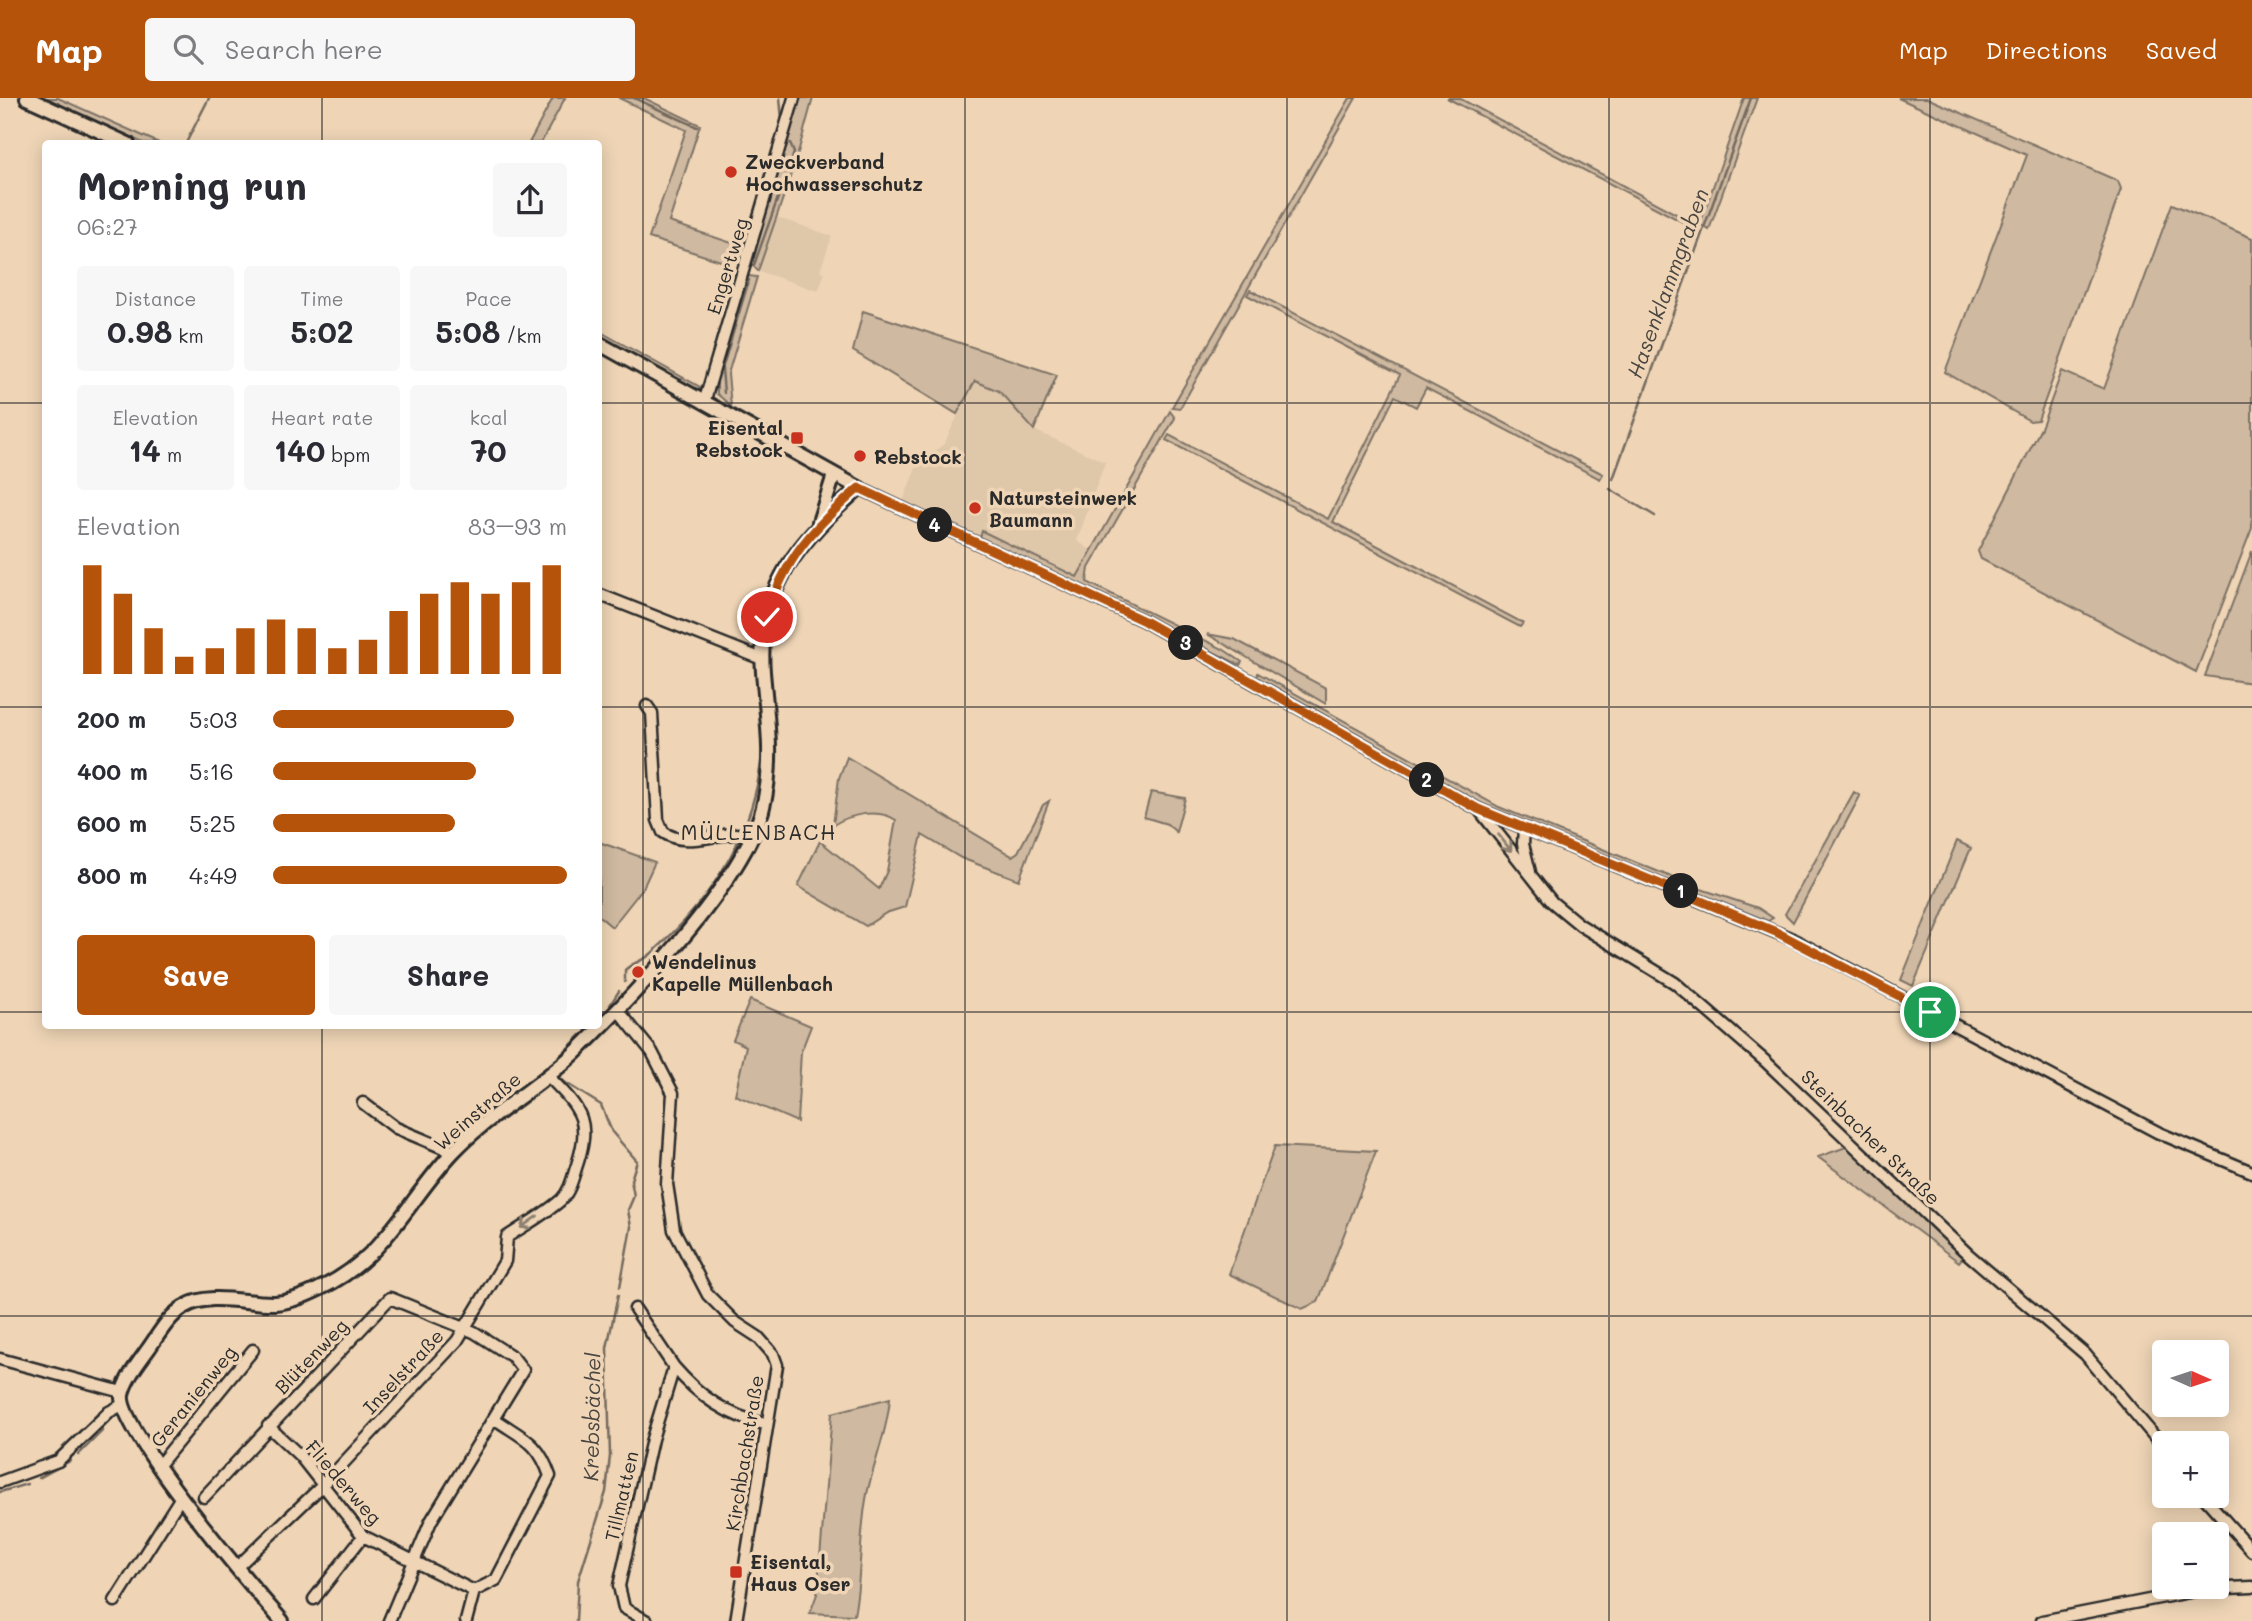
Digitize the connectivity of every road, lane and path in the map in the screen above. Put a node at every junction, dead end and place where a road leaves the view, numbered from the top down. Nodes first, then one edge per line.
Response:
1 (27, 98) edge
2 (794, 98) edge
3 (119, 140) edge
4 (602, 345) edge
5 (704, 403) junction
6 (834, 475) junction
7 (859, 488) junction
8 (819, 522) junction
9 (602, 596) edge
10 (762, 659) junction
11 (648, 706) dead end
12 (1478, 809) junction
13 (1524, 829) junction
14 (746, 835) junction
15 (1532, 876) junction
16 (618, 1010) junction
17 (602, 1025) edge
18 (598, 1029) edge
19 (548, 1076) junction
20 (363, 1103) dead end
21 (453, 1152) junction
22 (2252, 1172) edge
23 (635, 1308) dead end
24 (464, 1327) junction
25 (253, 1350) dead end
26 (1, 1358) edge
27 (674, 1367) junction
28 (122, 1399) junction
29 (495, 1419) junction
30 (765, 1424) junction
31 (268, 1426) junction
32 (2152, 1434) edge
33 (159, 1465) junction
34 (0, 1482) edge
35 (324, 1484) junction
36 (181, 1497) junction
37 (204, 1497) dead end
38 (2214, 1508) edge
39 (363, 1536) junction
40 (2252, 1551) edge
41 (413, 1561) junction
42 (236, 1568) junction
43 (2252, 1587) edge
44 (474, 1591) junction
45 (314, 1599) dead end
46 (115, 1601) dead end
47 (282, 1621) edge
48 (390, 1621) edge
49 (466, 1621) edge
50 (647, 1621) edge
51 (736, 1621) edge
52 (2042, 1621) edge

1 - 3 main road
2 - 5 street, Engertweg
4 - 5 main road
5 - 6 main road
6 - 7 main road
6 - 8 main road, Weinstraße
7 - 8 main road, Weinstraße
7 - 12 street
8 - 10 main road, Weinstraße
9 - 10 street
10 - 14 main road, Weinstraße
11 - 14 street
12 - 13 street
12 -> 15 street, Steinbacher Straße
13 - 15 street, Steinbacher Straße
13 - 22 street
14 - 16 main road, Weinstraße
15 - 32 street, Steinbacher Straße
16 - 17 main road, Weinstraße
16 - 30 street, Kirchbachstraße
18 - 19 main road, Weinstraße
19 - 21 main road, Weinstraße
19 -> 24 street, Inselstraße
20 - 21 street
21 - 28 main road, Weinstraße
23 - 27 street
24 - 29 street
24 - 31 street, Blütenweg
24 - 35 street, Inselstraße
25 - 33 street, Geranienweg
26 - 28 street
27 - 30 street
27 - 50 street, Tillmatten
28 - 33 main road
28 - 34 street
29 - 41 street
29 - 44 street
30 - 51 street, Kirchbachstraße
31 - 35 street, Fliederweg
31 - 37 street, Blütenweg
33 - 36 main road
35 - 39 street, Fliederweg
35 - 42 street, Inselstraße
36 - 42 main road
36 - 46 street
38 - 40 street
39 - 41 street, Fliederweg
39 - 45 street
41 - 44 street, Fliederweg
41 - 48 street
42 - 47 main road
43 - 52 street
44 - 49 street

